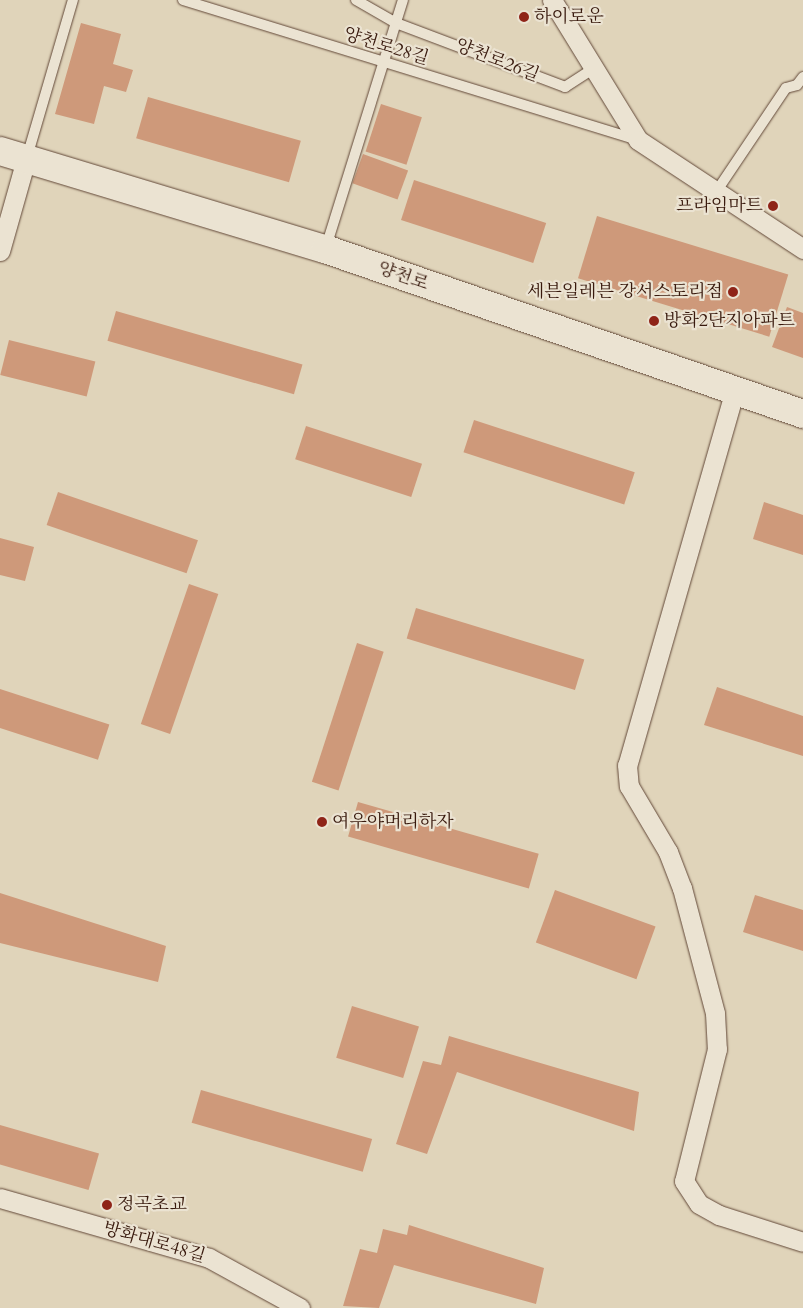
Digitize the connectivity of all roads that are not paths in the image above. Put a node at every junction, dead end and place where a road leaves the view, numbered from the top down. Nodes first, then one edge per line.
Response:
1 (73, 0) edge
2 (183, 0) edge
3 (356, 0) edge
4 (403, 0) edge
5 (552, 0) edge
6 (396, 23) junction
7 (383, 64) junction
8 (594, 68) junction
9 (803, 77) edge
10 (638, 140) junction
11 (0, 151) edge
12 (26, 160) junction
13 (716, 192) junction
14 (325, 249) junction
15 (803, 249) edge
16 (0, 251) edge
17 (734, 393) junction
18 (803, 414) edge
19 (0, 1198) edge
20 (803, 1242) edge
21 (300, 1308) edge

1 - 12 lane
2 - 7 lane, 양천로28길
3 - 6 lane, 양천로28길
4 - 6 lane
5 - 8 street
6 - 7 lane
6 - 8 lane, 양천로26길
7 - 10 lane, 양천로28길
7 - 14 lane
8 - 10 street
9 - 13 lane
10 - 13 street
11 - 12 main road, 양천로
12 - 14 main road, 양천로
12 - 16 street
13 - 15 street
14 - 17 main road, 양천로
17 - 18 main road, 양천로
17 - 20 street
19 - 21 street, 방화대로48길

